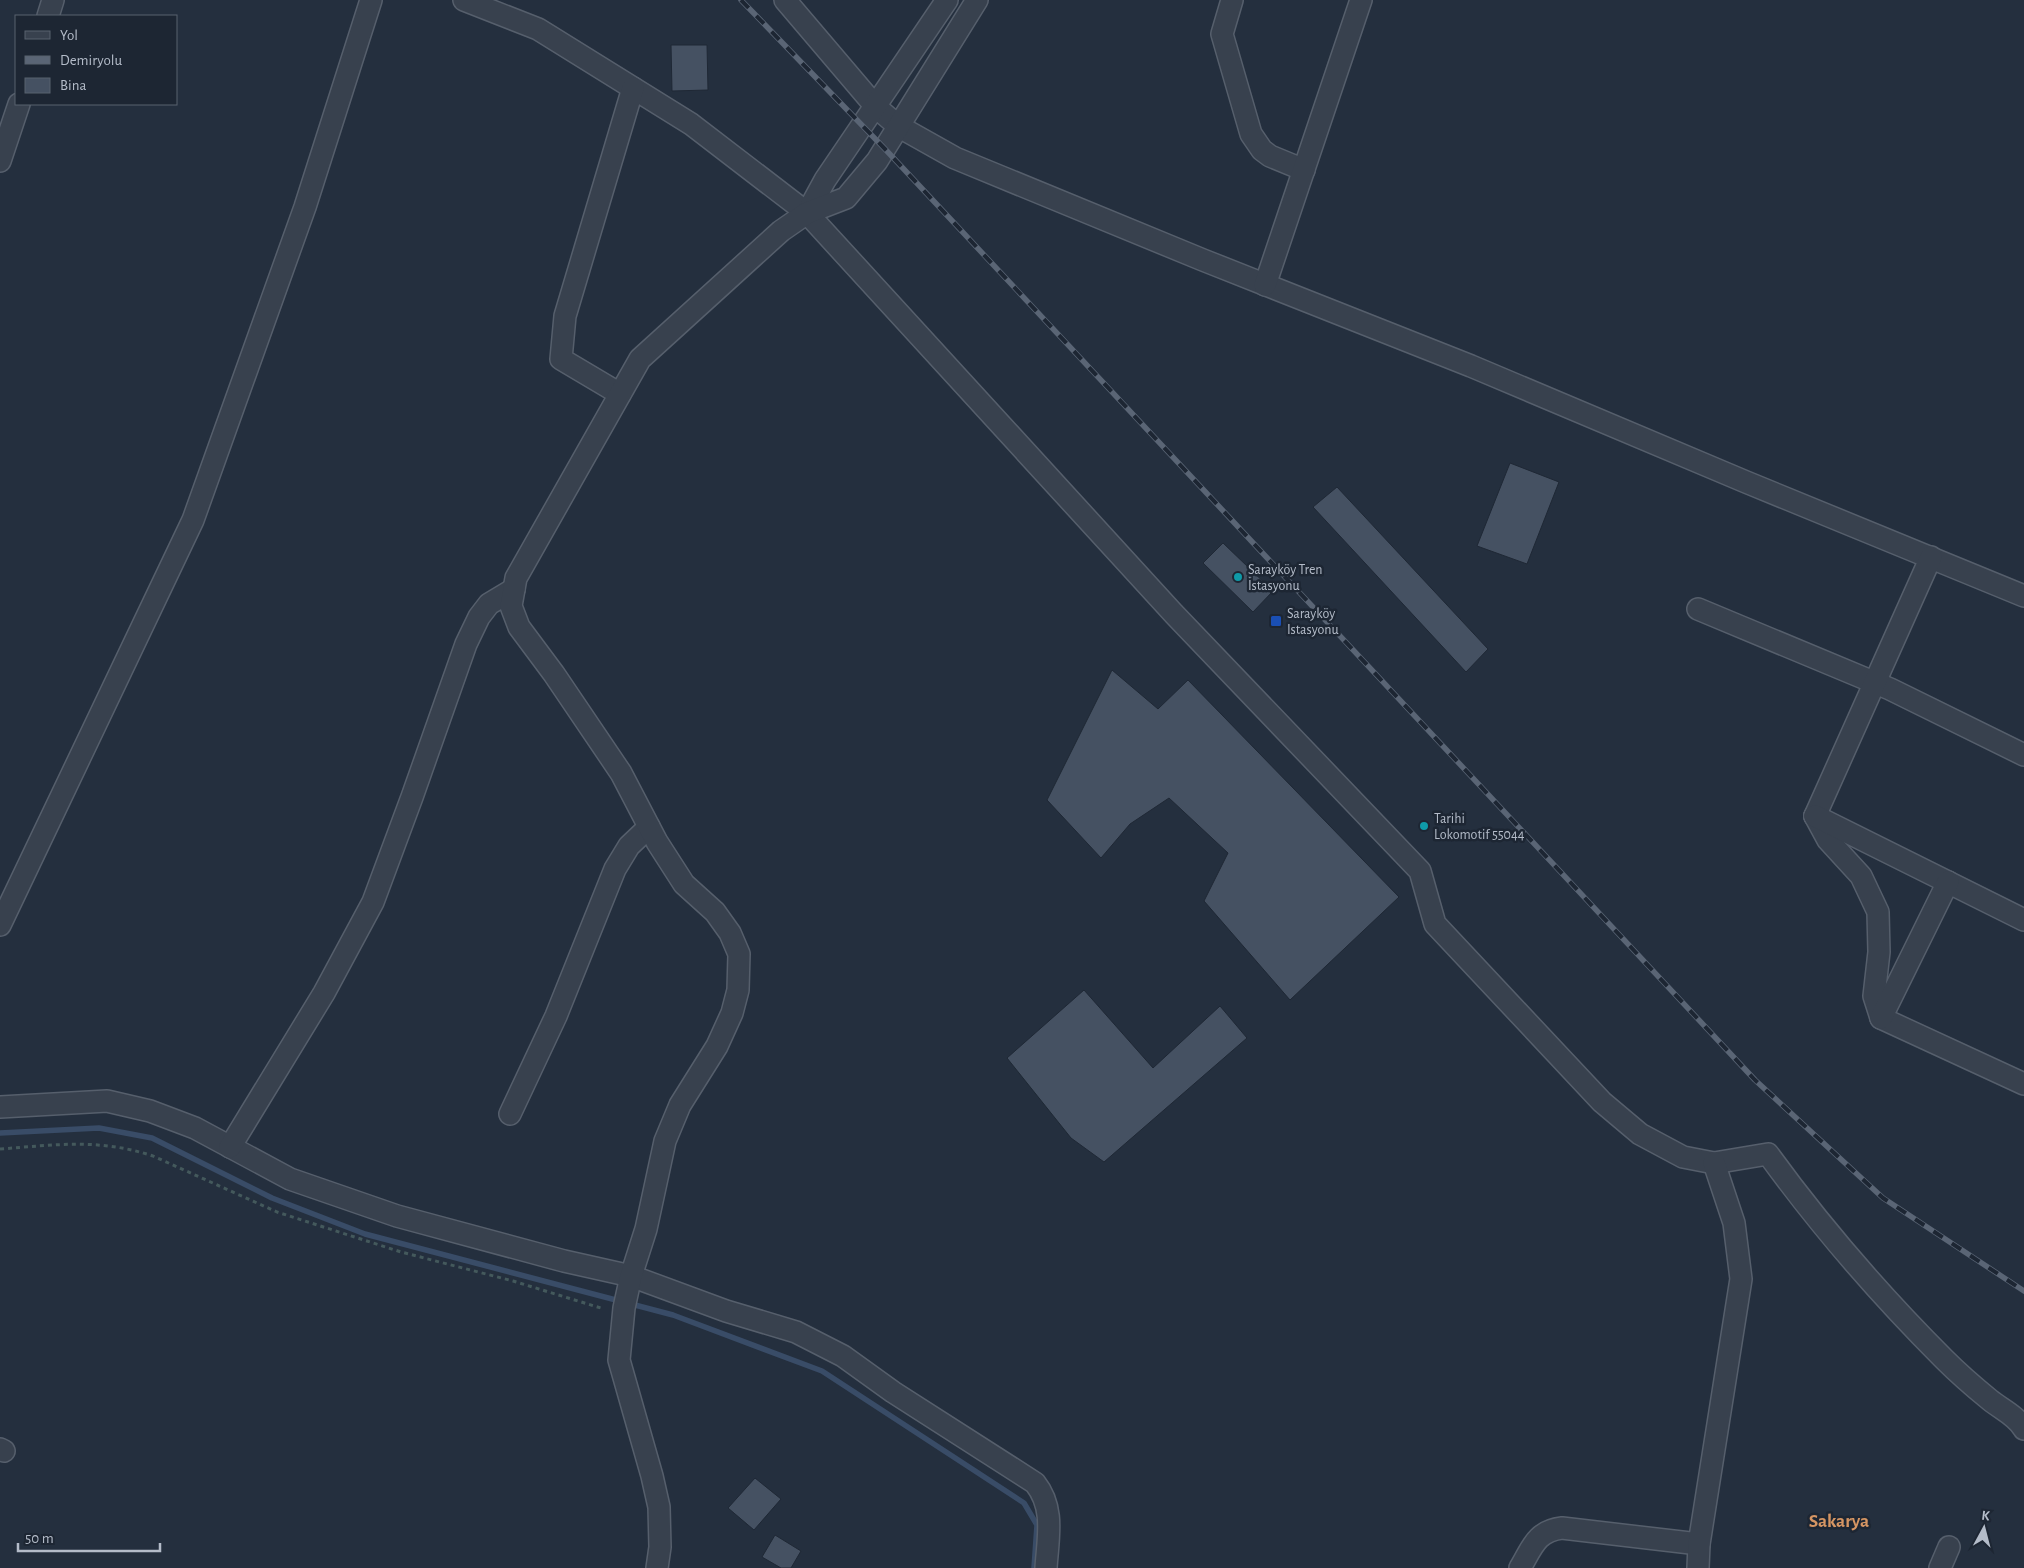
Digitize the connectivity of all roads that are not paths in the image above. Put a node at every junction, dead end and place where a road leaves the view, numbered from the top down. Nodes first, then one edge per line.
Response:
1 (53, 0) edge
2 (371, 0) edge
3 (464, 0) edge
4 (785, 0) edge
5 (947, 0) edge
6 (977, 0) edge
7 (1232, 0) edge
8 (1361, 0) edge
9 (48, 15) edge
10 (633, 88) junction
11 (19, 105) edge
12 (876, 107) junction
13 (898, 126) junction
14 (0, 161) edge
15 (1304, 170) junction
16 (807, 213) junction
17 (1265, 284) junction
18 (620, 394) junction
19 (1931, 557) junction
20 (514, 589) junction
21 (2024, 596) edge
22 (1698, 608) dead end
23 (1874, 682) junction
24 (2024, 755) edge
25 (1815, 816) junction
26 (649, 827) junction
27 (1948, 882) junction
28 (2024, 920) edge
29 (0, 925) edge
30 (1881, 1018) junction
31 (2024, 1084) edge
32 (0, 1107) edge
33 (510, 1114) dead end
34 (230, 1147) junction
35 (1714, 1163) junction
36 (630, 1280) junction
37 (2024, 1429) edge
38 (1699, 1544) junction
39 (1949, 1547) dead end
40 (657, 1568) edge
41 (1046, 1568) edge
42 (1520, 1568) edge
43 (1698, 1568) edge
44 (1940, 1568) edge

1 - 9 street
2 - 29 street
3 - 10 street
4 - 12 street
5 - 12 street
6 - 13 street
7 - 15 street
8 - 15 street
10 - 16 street
10 - 18 street
11 - 14 street
12 - 13 street
12 - 16 street
13 - 16 street
13 - 17 street
15 - 17 street
16 - 18 street
16 - 35 street
17 - 19 street
18 - 20 street
19 - 21 street
19 - 23 street
20 - 26 street
20 - 34 street
22 - 23 street
23 - 24 street
23 - 25 street
25 - 27 street
25 - 30 street
26 - 33 street
26 - 36 street
27 - 28 street
27 - 30 street
30 - 31 street
32 - 34 street
34 - 36 street
35 - 37 street
35 - 38 street
36 - 40 street
36 - 41 street
38 - 42 street
38 - 43 street
39 - 44 street

